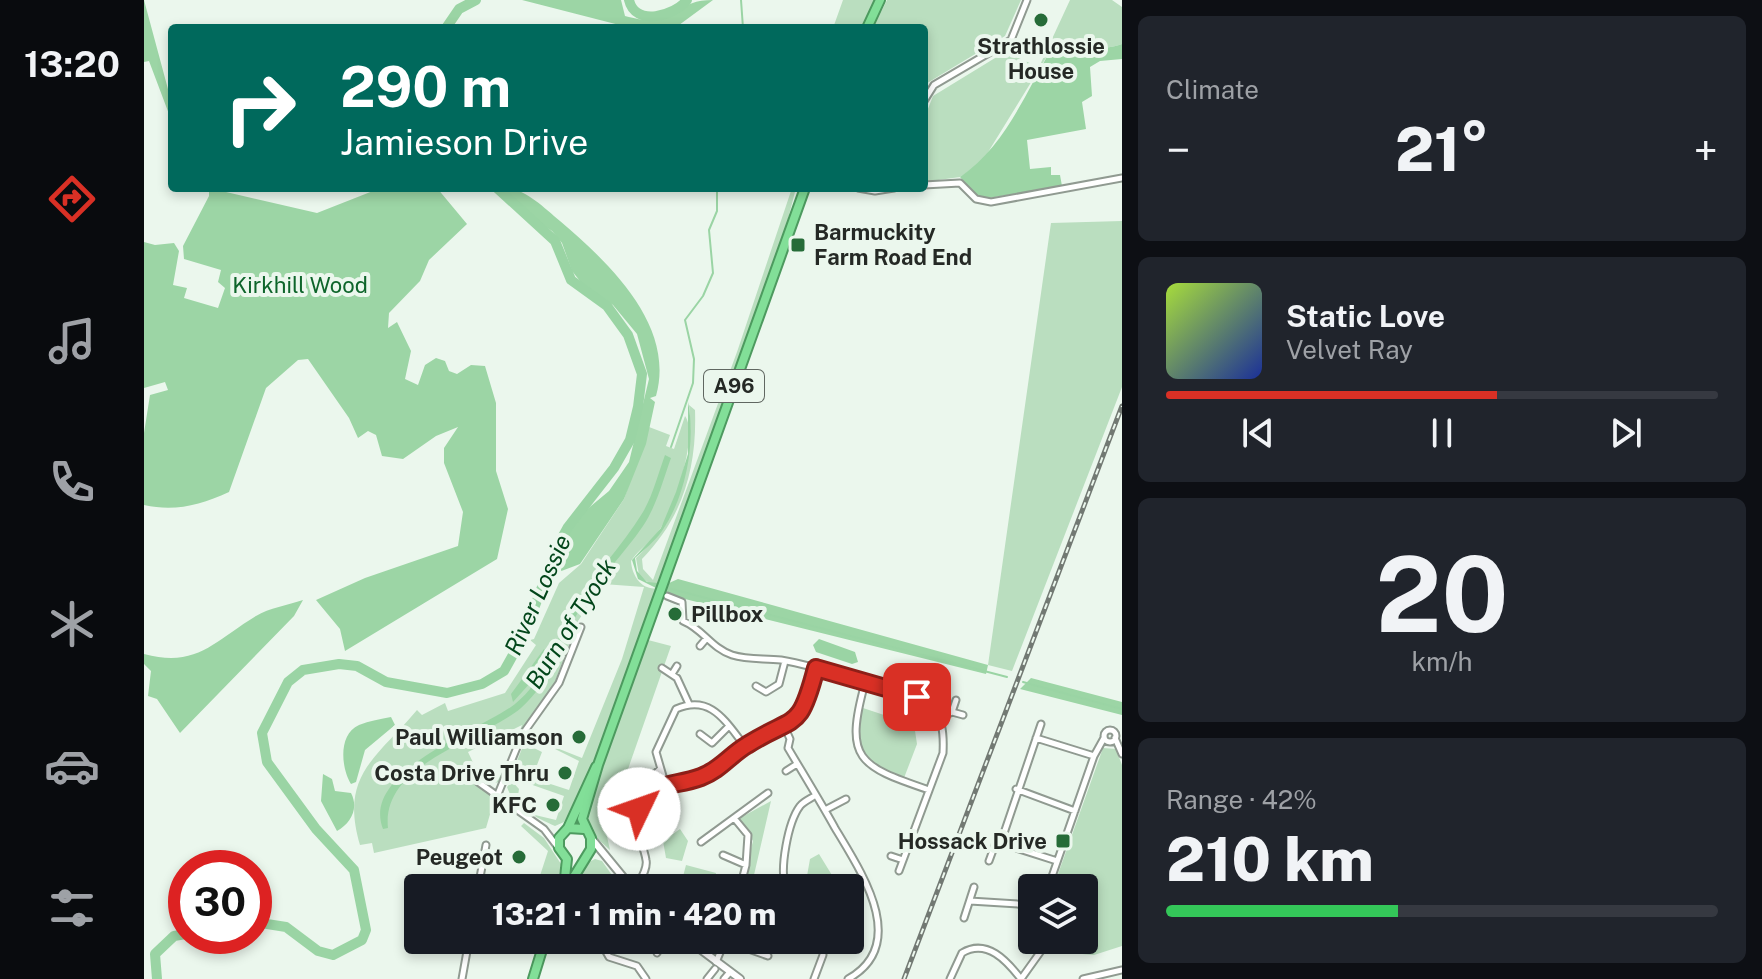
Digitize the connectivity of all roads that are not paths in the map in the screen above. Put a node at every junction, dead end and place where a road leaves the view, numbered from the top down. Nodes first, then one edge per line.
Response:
1 (880, 0) edge
2 (1027, 0) edge
3 (869, 24) edge
4 (928, 95) edge
5 (1122, 178) edge
6 (928, 185) edge
7 (804, 192) edge
8 (664, 590) junction
9 (581, 627) dead end
10 (706, 639) junction
11 (700, 646) dead end
12 (785, 661) junction
13 (677, 666) dead end
14 (662, 668) dead end
15 (816, 668) junction
16 (672, 674) junction
17 (865, 683) junction
18 (756, 686) dead end
19 (956, 700) dead end
20 (689, 704) junction
21 (952, 712) junction
22 (963, 715) dead end
23 (940, 718) junction
24 (1041, 724) dead end
25 (729, 726) junction
26 (785, 728) junction
27 (700, 734) dead end
28 (1036, 738) junction
29 (745, 746) junction
30 (1122, 754) edge
31 (1094, 756) junction
32 (797, 764) junction
33 (598, 765) junction
34 (659, 770) junction
35 (786, 771) dead end
36 (478, 782) dead end
37 (665, 783) junction
38 (1016, 789) junction
39 (929, 790) junction
40 (651, 792) junction
41 (768, 793) dead end
42 (498, 794) junction
43 (816, 795) junction
44 (846, 799) dead end
45 (825, 810) junction
46 (1075, 811) junction
47 (668, 813) dead end
48 (734, 818) junction
49 (544, 829) junction
50 (566, 829) junction
51 (584, 829) junction
52 (591, 838) junction
53 (1002, 839) junction
54 (701, 842) dead end
55 (486, 845) dead end
56 (559, 848) junction
57 (723, 855) dead end
58 (587, 856) junction
59 (891, 856) dead end
60 (606, 857) junction
61 (567, 859) junction
62 (903, 860) junction
63 (989, 861) dead end
64 (1057, 861) junction
65 (746, 865) junction
66 (899, 871) dead end
67 (481, 874) edge
68 (566, 874) edge
69 (575, 874) edge
70 (621, 874) edge
71 (640, 874) edge
72 (744, 874) edge
73 (781, 874) edge
74 (1053, 874) edge
75 (974, 887) dead end
76 (970, 901) junction
77 (1018, 904) edge
78 (964, 918) dead end
79 (466, 954) edge
80 (541, 954) edge
81 (607, 954) edge
82 (703, 954) edge
83 (720, 954) edge
84 (763, 954) edge
85 (823, 954) edge
86 (1039, 954) edge
87 (768, 956) dead end
88 (715, 965) junction
89 (1122, 970) edge
90 (730, 972) junction
91 (462, 979) edge
92 (533, 979) edge
93 (646, 979) edge
94 (707, 979) edge
95 (724, 979) edge
96 (740, 979) edge
97 (814, 979) edge
98 (848, 979) edge
99 (950, 979) edge
100 (1021, 979) edge
101 (1083, 979) edge

1 - 3 highway
2 - 4 street
5 - 6 street
7 - 8 highway, A96
8 - 10 street
8 - 33 highway, A96
9 - 42 street
10 - 11 street
10 - 12 street
12 - 15 street
12 - 18 street
13 - 16 street
14 - 16 street
15 - 17 street
15 - 26 street
16 - 20 street
17 - 23 street
17 - 39 street
19 - 21 street
20 - 25 street
20 - 34 street
21 - 22 street
21 - 23 street
23 - 39 street
24 - 28 street
25 - 27 street
25 - 29 street
26 - 29 street
26 - 32 street
28 - 31 street
28 - 38 street
29 - 37 street
30 - 31 street
31 - 46 street
32 - 35 street
32 - 43 street
33 - 50 highway, A96
33 - 51 highway, A96
34 - 37 street
34 - 40 street
36 - 42 street
37 - 40 street
38 - 46 street
38 - 53 street
39 - 62 street
40 - 47 street
40 - 71 street
41 - 48 street
42 - 49 street
43 - 45 street
43 - 73 street
44 - 45 street
45 - 98 street
46 - 64 street
48 - 54 street
48 - 65 street
49 - 50 street
49 - 56 street
50 - 51 highway
50 - 56 highway, A96
51 - 52 highway
52 - 58 highway
52 - 60 street
53 - 63 street
53 - 64 street
55 - 67 street
56 - 61 highway
57 - 65 street
58 - 60 street
58 - 61 highway
58 - 69 highway
59 - 62 street
60 - 70 street
61 - 68 highway
62 - 66 street
64 - 74 street
65 - 72 street
75 - 76 street
76 - 77 street
76 - 78 street
79 - 91 street
80 - 92 highway
81 - 93 street
82 - 88 street
83 - 88 street
84 - 87 street
85 - 97 street
86 - 100 street
88 - 90 street
88 - 94 street
89 - 101 street
90 - 95 street
90 - 96 street
99 - 100 street

